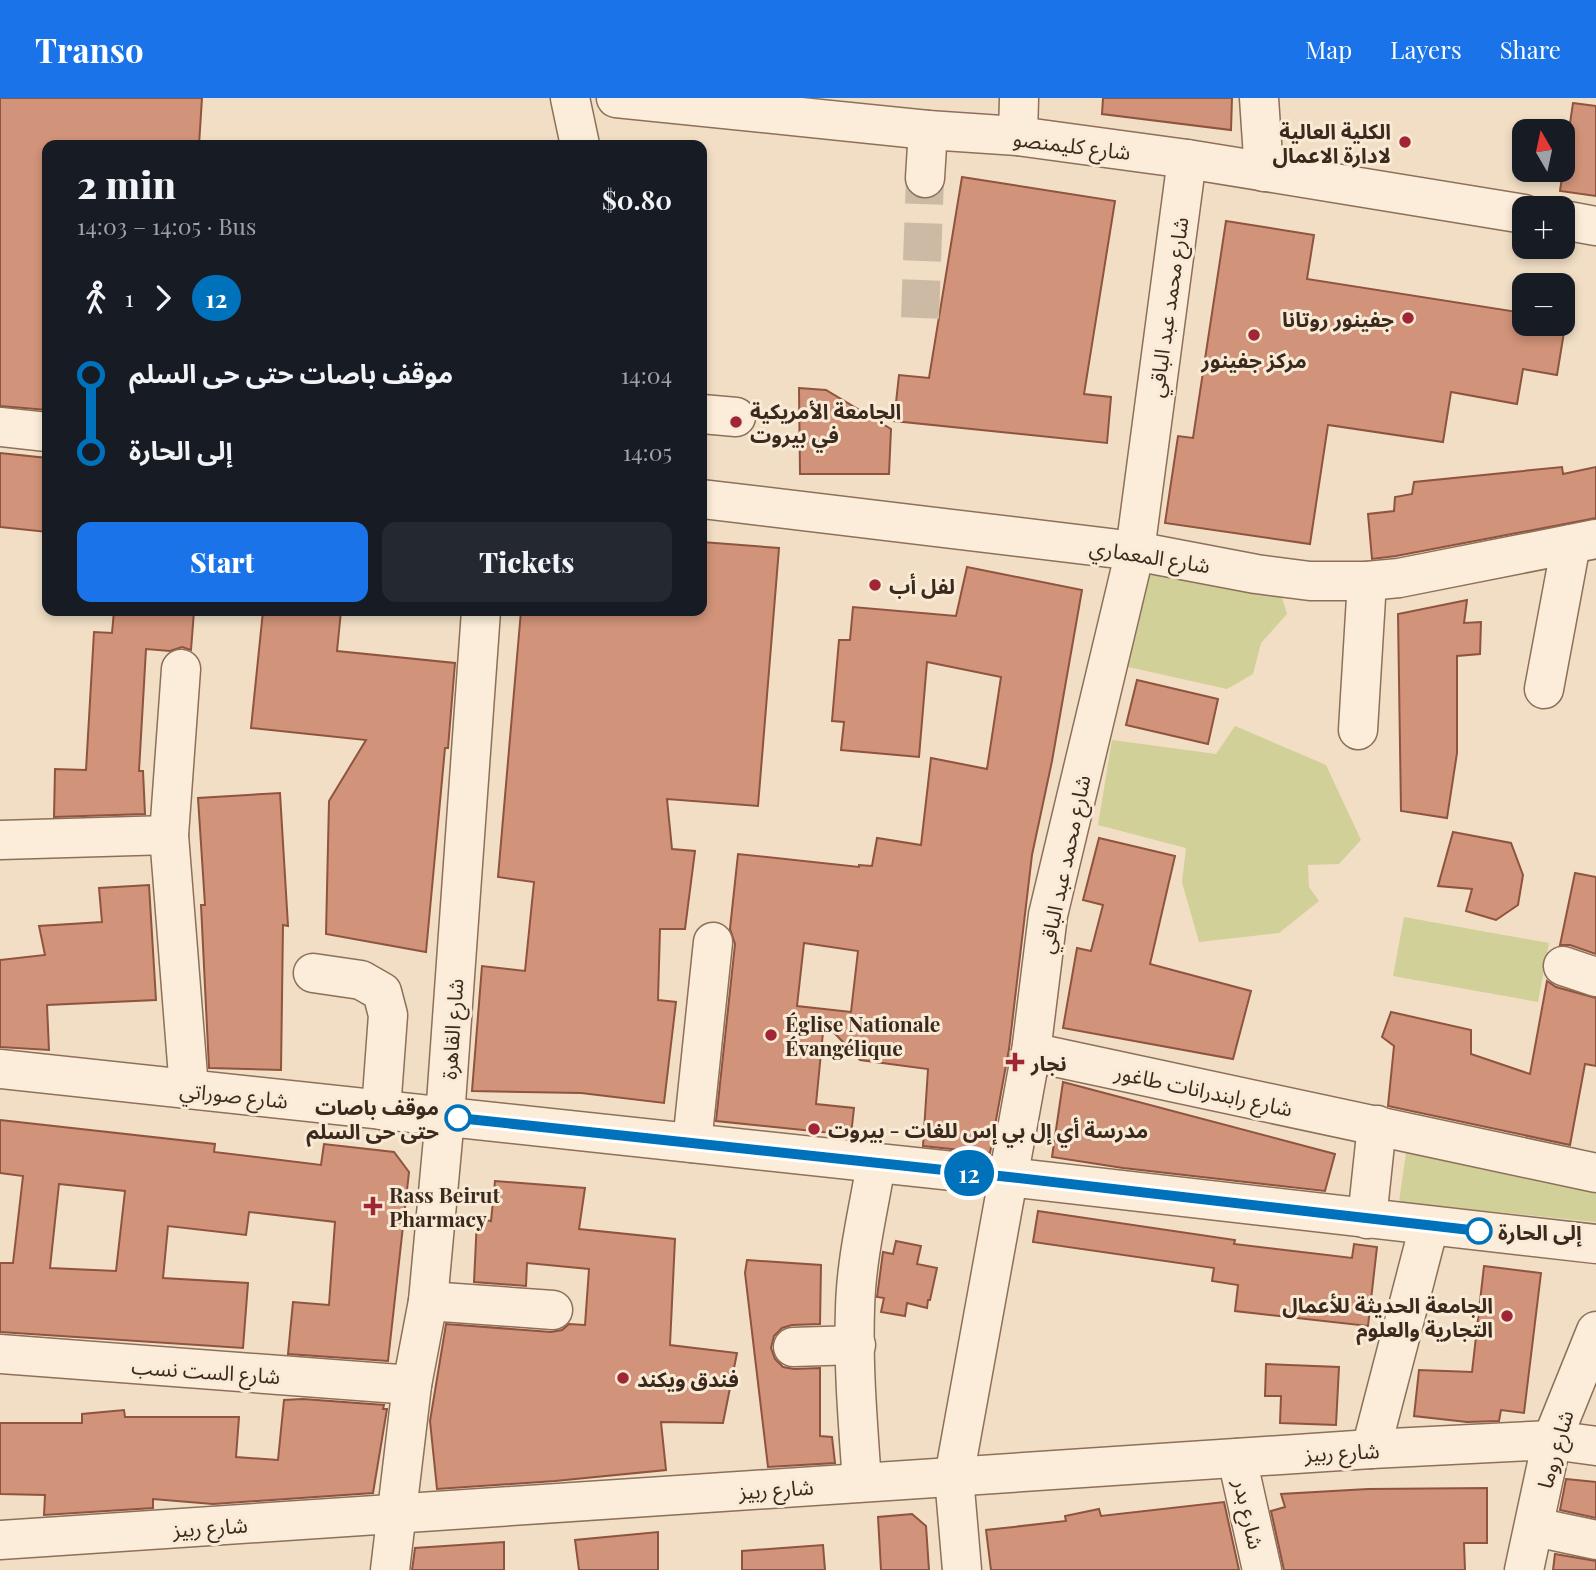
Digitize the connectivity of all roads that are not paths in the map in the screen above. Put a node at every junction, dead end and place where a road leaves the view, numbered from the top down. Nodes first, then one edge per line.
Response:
1 (570, 98) edge
2 (616, 98) edge
3 (1019, 98) edge
4 (1259, 98) edge
5 (928, 130) junction
6 (1018, 136) junction
7 (579, 140) edge
8 (1195, 160) junction
9 (1264, 172) junction
10 (925, 178) tunnel mouth
11 (1512, 212) edge
12 (1575, 222) edge
13 (1596, 226) edge
14 (0, 427) edge
15 (42, 431) edge
16 (707, 500) edge
17 (1584, 541) edge
18 (1144, 552) junction
19 (1367, 581) junction
20 (481, 616) edge
21 (181, 669) dead end
22 (1544, 689) dead end
23 (1358, 730) dead end
24 (169, 835) junction
25 (0, 840) edge
26 (713, 942) dead end
27 (313, 973) dead end
28 (1031, 1052) junction
29 (0, 1069) edge
30 (189, 1089) junction
31 (380, 1110) junction
32 (445, 1117) junction
33 (1377, 1125) junction
34 (692, 1143) junction
35 (876, 1164) junction
36 (1596, 1173) edge
37 (1009, 1177) junction
38 (1367, 1219) junction
39 (1429, 1226) junction
40 (1595, 1246) edge
41 (428, 1301) junction
42 (553, 1310) dead end
43 (1596, 1331) edge
44 (856, 1345) junction
45 (793, 1347) dead end
46 (0, 1354) edge
47 (412, 1385) junction
48 (1552, 1440) junction
49 (1596, 1446) edge
50 (1371, 1449) junction
51 (1237, 1458) junction
52 (954, 1476) junction
53 (862, 1482) junction
54 (396, 1514) junction
55 (1535, 1527) junction
56 (0, 1540) edge
57 (1596, 1540) edge
58 (390, 1570) edge
59 (962, 1570) edge
60 (1262, 1570) edge
61 (1524, 1570) edge

1 - 7 street
2 - 5 street, شارع كليمنصو
3 - 6 street
4 - 9 street
5 - 6 street, شارع كليمنصو
5 - 10 street
6 - 8 street, شارع كليمنصو
8 - 9 street, شارع كليمنصو
8 - 18 street, شارع محمد عبد الباقي
9 - 11 street, شارع كليمنصو
12 - 13 street
14 - 15 street
16 - 18 street, شارع المعماري
17 - 19 street, شارع المعماري
17 - 22 street
18 - 19 street, شارع المعماري
18 - 28 street, شارع محمد عبد الباقي
19 - 23 street
20 - 32 street, شارع القاهرة
21 - 24 street
24 - 25 street
24 - 30 street
26 - 34 street
27 - 31 street
28 - 33 street, شارع رابندرانات طاغور
28 - 37 street, شارع محمد عبد الباقي
29 - 30 street, شارع صوراتي
30 - 31 street, شارع صوراتي
31 - 32 street, شارع صوراتي
32 - 34 street, شارع صوراتي
32 - 41 street, شارع القاهرة
33 - 36 street, شارع رابندرانات طاغور
33 - 38 street
34 - 35 street, شارع صوراتي
35 - 37 street, شارع صوراتي
35 - 44 street
37 - 38 street, شارع صوراتي
37 - 52 street, شارع محمد عبد الباقي
38 - 39 street, شارع صوراتي
39 - 40 street, شارع صوراتي
39 - 50 street
41 - 42 street
41 - 47 street, شارع القاهرة
43 - 48 street, شارع روما
44 - 45 street
44 - 53 street
46 - 47 street, شارع الست نسب
47 - 54 street, شارع القاهرة
48 - 49 street, شارع ربيز
48 - 50 street, شارع ربيز
48 - 55 street, شارع روما
50 - 51 street, شارع ربيز
51 - 52 street, شارع ربيز
51 - 60 street, شارع بدر
52 - 53 street, شارع ربيز
52 - 59 street, شارع محمد عبد الباقي
53 - 54 street, شارع ربيز
54 - 56 street, شارع ربيز
54 - 58 street, شارع القاهرة
55 - 57 street
55 - 61 street, شارع روما

